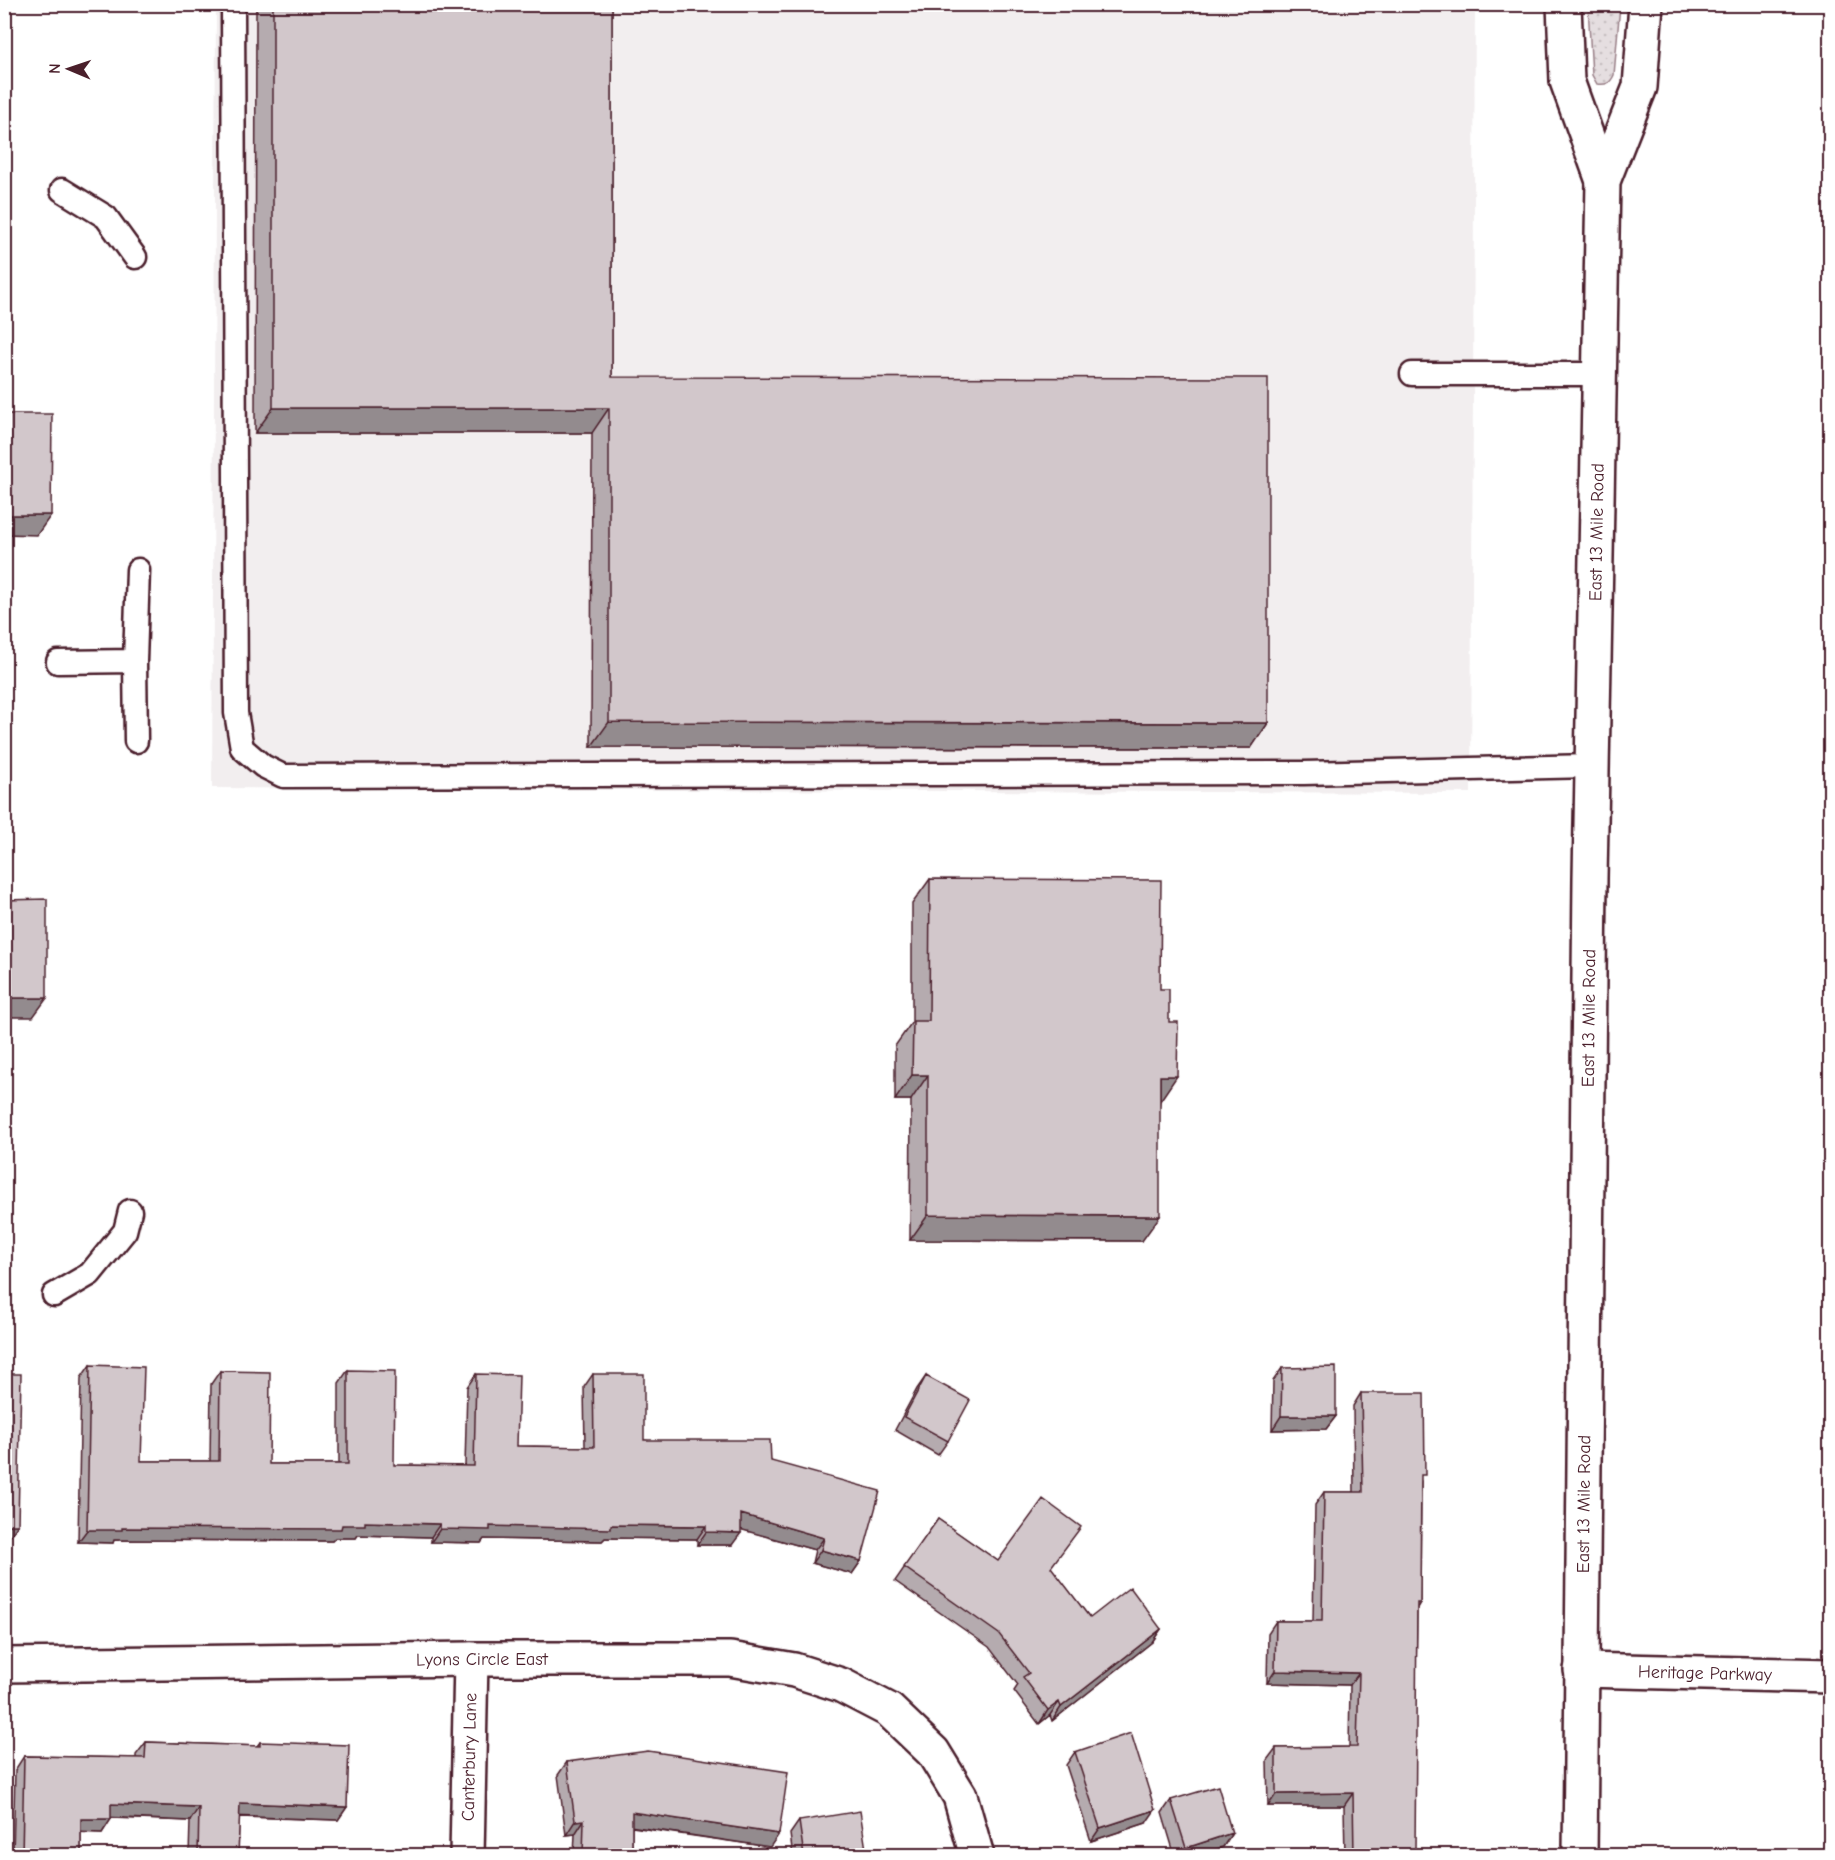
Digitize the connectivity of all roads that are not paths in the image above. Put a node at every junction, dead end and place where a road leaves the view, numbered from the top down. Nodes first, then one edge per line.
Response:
1 (233, 4) edge
2 (1564, 4) edge
3 (1646, 4) edge
4 (1603, 181) junction
5 (62, 190) dead end
6 (135, 257) dead end
7 (1412, 374) dead end
8 (1599, 374) junction
9 (138, 570) dead end
10 (135, 661) junction
11 (58, 662) dead end
12 (136, 741) dead end
13 (1592, 766) junction
14 (130, 1211) dead end
15 (54, 1295) dead end
16 (471, 1659) junction
17 (4, 1665) edge
18 (1581, 1670) junction
19 (1830, 1676) edge
20 (467, 1856) edge
21 (976, 1856) edge
22 (1580, 1856) edge

1 - 13 lane
2 - 4 main road, East 13 Mile Road
3 - 4 main road, East 13 Mile Road
4 - 8 main road, East 13 Mile Road
5 - 6 lane
7 - 8 lane
8 - 13 main road, East 13 Mile Road
9 - 10 lane
10 - 11 lane
10 - 12 lane
13 - 18 main road, East 13 Mile Road
14 - 15 lane
16 - 17 main road, Lyons Circle East
16 - 20 main road, Canterbury Lane
16 - 21 main road, Lyons Circle East
18 - 19 main road, Heritage Parkway
18 - 22 main road, East 13 Mile Road

